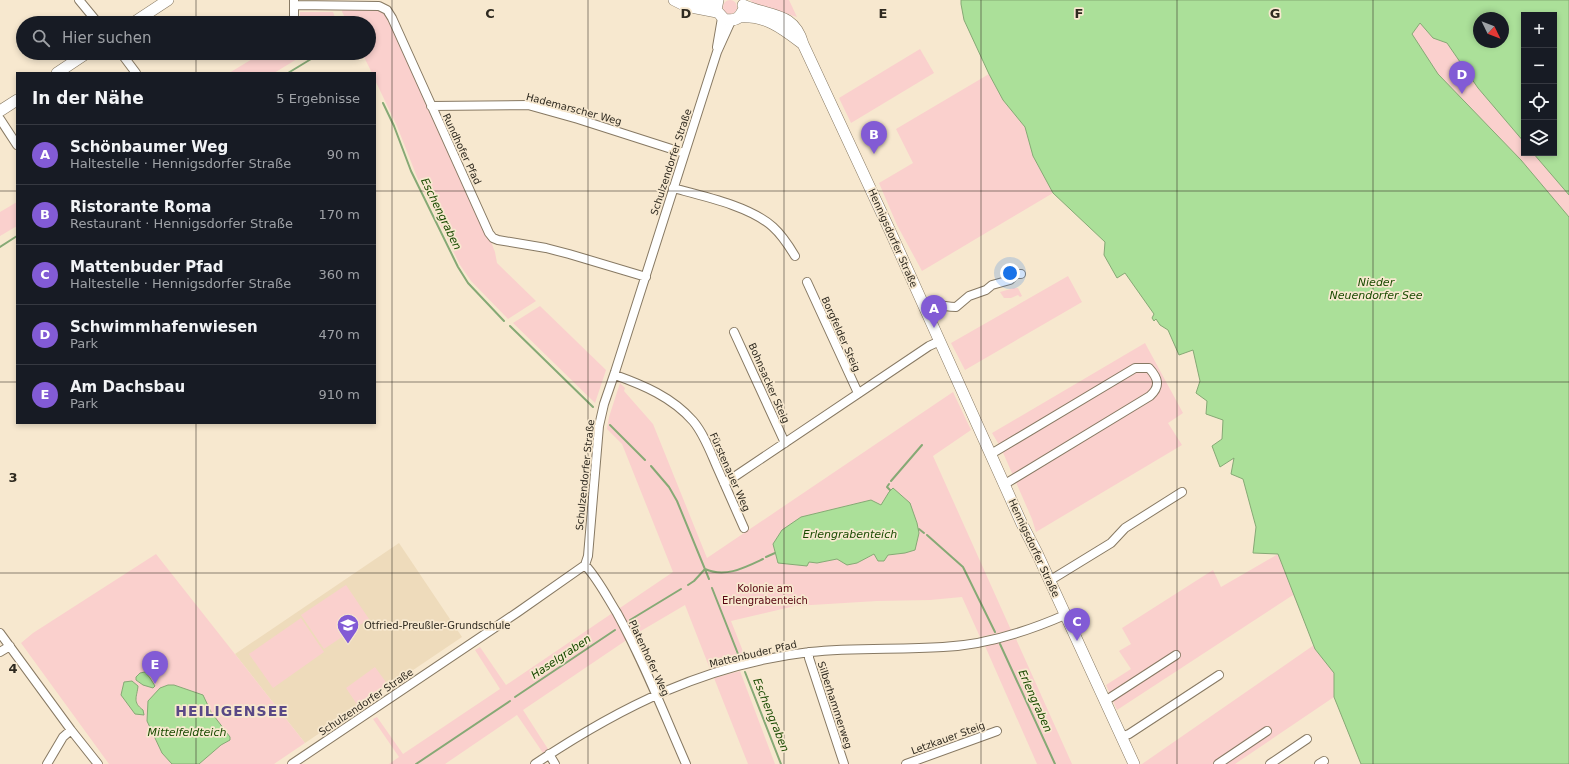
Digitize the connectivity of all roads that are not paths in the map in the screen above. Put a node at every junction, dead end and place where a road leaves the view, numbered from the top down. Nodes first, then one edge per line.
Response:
1 (79, 0) edge
2 (168, 0) edge
3 (674, 0) edge
4 (692, 0) edge
5 (712, 0) edge
6 (718, 0) edge
7 (294, 2) edge
8 (742, 2) edge
9 (92, 16) edge
10 (144, 16) edge
11 (294, 16) edge
12 (727, 17) junction
13 (803, 44) junction
14 (76, 60) edge
15 (126, 60) edge
16 (58, 72) edge
17 (135, 72) edge
18 (16, 101) edge
19 (431, 106) junction
20 (0, 111) edge
21 (0, 119) edge
22 (16, 143) edge
23 (684, 153) junction
24 (673, 188) junction
25 (795, 256) dead end
26 (1021, 274) dead end
27 (646, 277) junction
28 (807, 282) dead end
29 (925, 309) junction
30 (734, 332) dead end
31 (940, 341) junction
32 (614, 375) junction
33 (858, 393) junction
34 (785, 443) junction
35 (991, 454) junction
36 (724, 483) junction
37 (1005, 484) junction
38 (1182, 492) dead end
39 (744, 528) dead end
40 (585, 565) junction
41 (1049, 581) junction
42 (1065, 615) junction
43 (0, 632) edge
44 (10, 646) junction
45 (0, 652) edge
46 (809, 652) junction
47 (1176, 655) dead end
48 (1219, 675) dead end
49 (655, 694) junction
50 (1105, 700) junction
51 (71, 730) junction
52 (997, 731) dead end
53 (1267, 731) dead end
54 (1121, 737) junction
55 (1307, 739) dead end
56 (550, 754) junction
57 (47, 764) edge
58 (98, 764) edge
59 (292, 764) edge
60 (535, 764) edge
61 (556, 764) edge
62 (686, 764) edge
63 (844, 764) edge
64 (906, 764) edge
65 (1134, 764) edge
66 (1218, 764) edge
67 (1270, 764) edge

1 - 9 street
2 - 10 main road
3 - 12 main road, Hennigsdorfer Straße
4 - 5 main road
6 - 12 main road
7 - 11 street
7 - 19 street, Rundhofer Pfad
8 - 12 main road
8 - 13 main road, Hennigsdorfer Straße
12 - 13 main road, Hennigsdorfer Straße
12 - 23 street, Schulzendorfer Straße
13 - 29 main road, Hennigsdorfer Straße
14 - 16 main road
15 - 17 street
18 - 20 main road
19 - 23 street, Hademarscher Weg
19 - 27 street, Rundhofer Pfad
21 - 22 street
23 - 24 street, Schulzendorfer Straße
24 - 25 street
24 - 27 street, Schulzendorfer Straße
26 - 29 street
27 - 32 street, Schulzendorfer Straße
28 - 33 street, Borgfelder Steig
29 - 31 main road, Hennigsdorfer Straße
30 - 34 street, Bohnsacker Steig
31 - 33 street
31 - 35 main road, Hennigsdorfer Straße
32 - 36 street, Fürstenauer Weg
32 - 40 street, Schulzendorfer Straße
33 - 34 street
34 - 36 street
35 - 37 main road, Hennigsdorfer Straße
35 - 37 street
36 - 39 street, Fürstenauer Weg
37 - 41 main road, Hennigsdorfer Straße
38 - 41 street
40 - 49 street, Platenhofer Weg
40 - 59 street, Schulzendorfer Straße
41 - 42 main road, Hennigsdorfer Straße
42 - 46 street, Mattenbuder Pfad
42 - 50 main road, Hennigsdorfer Straße
43 - 44 street
44 - 45 street
44 - 51 street
46 - 49 street, Mattenbuder Pfad
46 - 63 street, Silberhammerweg
47 - 50 street
48 - 54 street
49 - 56 street, Mattenbuder Pfad
49 - 62 street, Platenhofer Weg
50 - 54 main road, Hennigsdorfer Straße
51 - 57 street
51 - 58 street
52 - 64 street, Letzkauer Steig
53 - 66 street
54 - 65 main road, Hennigsdorfer Straße
55 - 67 street
56 - 60 street, Mattenbuder Pfad
56 - 61 street

